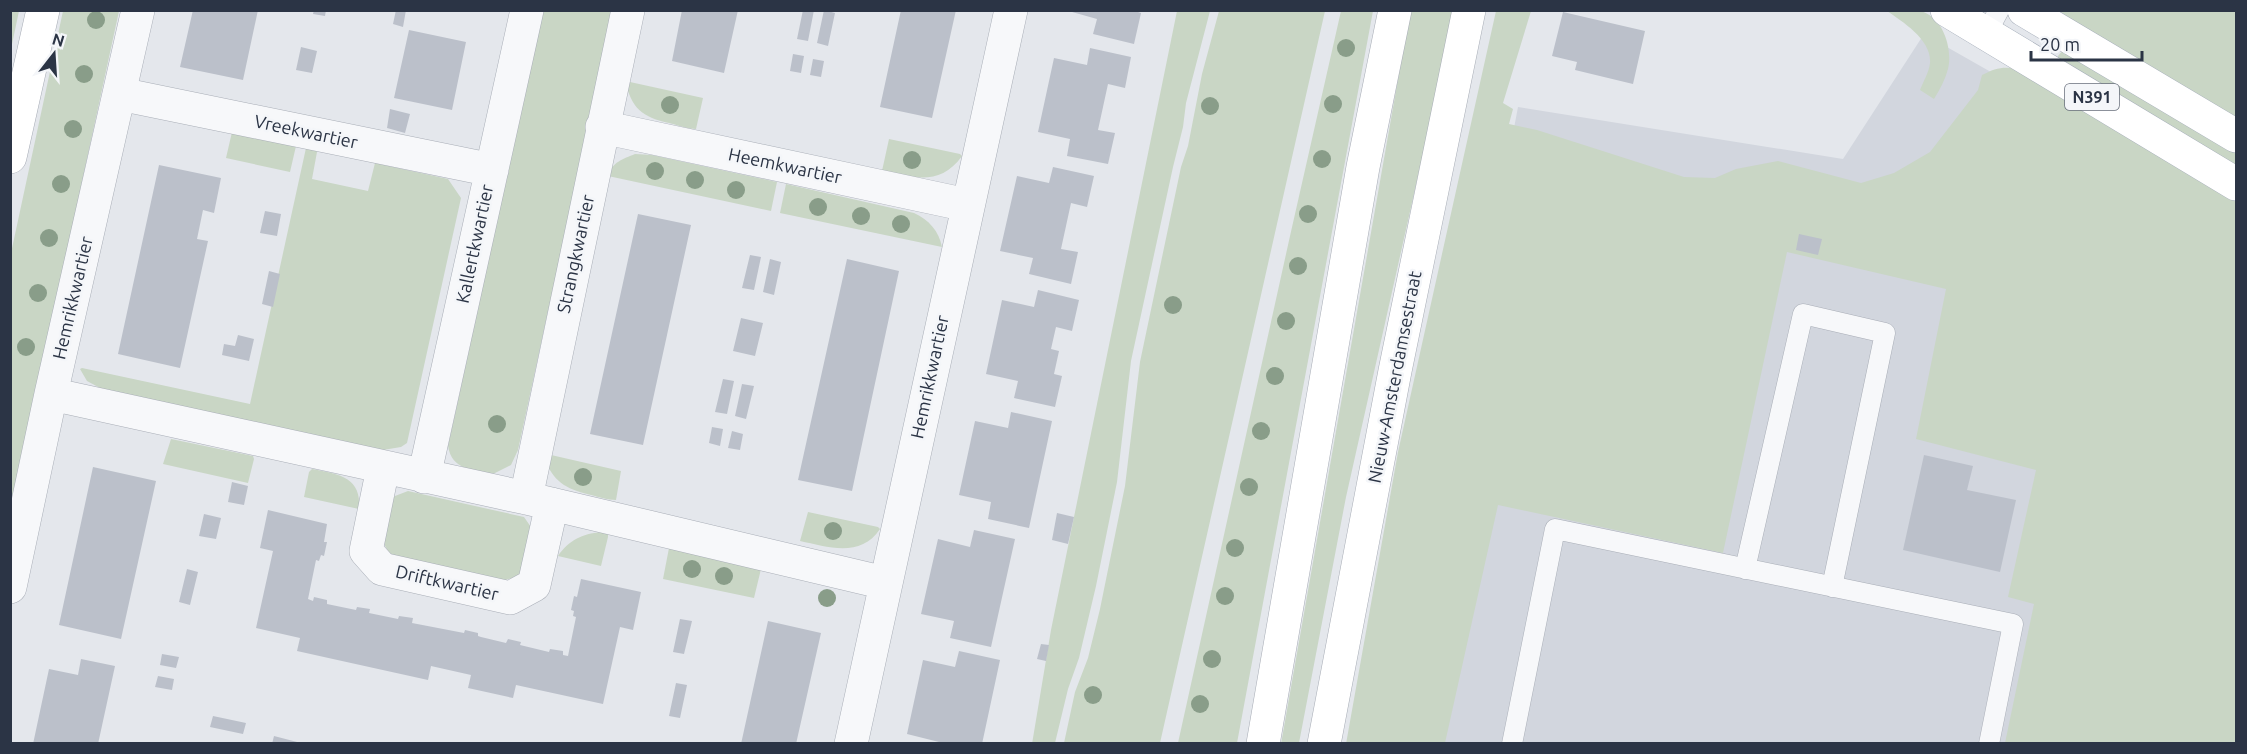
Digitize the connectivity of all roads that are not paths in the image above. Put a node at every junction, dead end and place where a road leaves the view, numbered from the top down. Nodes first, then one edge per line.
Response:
1 (44, 10) edge
2 (138, 10) edge
3 (526, 10) edge
4 (628, 10) edge
5 (1011, 10) edge
6 (1395, 10) edge
7 (1469, 10) edge
8 (1947, 10) edge
9 (2024, 10) edge
10 (1992, 22) edge
11 (120, 94) junction
12 (602, 127) junction
13 (2236, 136) edge
14 (10, 157) edge
15 (492, 170) junction
16 (2236, 184) edge
17 (968, 205) junction
18 (51, 394) junction
19 (383, 468) junction
20 (424, 477) junction
21 (539, 501) junction
22 (1745, 569) junction
23 (885, 583) junction
24 (10, 587) edge
25 (1832, 587) junction
26 (851, 744) edge
27 (1263, 744) edge
28 (1324, 744) edge
29 (1512, 744) edge
30 (1989, 744) edge

1 - 14 main road
2 - 11 street, Hemrikkwartier
3 - 15 street, Kallertkwartier
4 - 12 street, Strangkwartier
5 - 17 street, Hemrikkwartier
6 - 27 main road
7 - 28 main road, Nieuw-Amsterdamsestraat
8 - 10 main road, N391
9 - 13 main road, N391
10 - 16 main road, N391
11 - 15 street, Vreekwartier
11 - 18 street, Hemrikkwartier
12 - 17 street, Heemkwartier
12 - 21 street, Strangkwartier
15 - 20 street, Kallertkwartier
17 - 23 street, Hemrikkwartier
18 - 19 street
18 - 24 street, Hemrikkwartier
19 - 20 street
19 - 21 street, Driftkwartier
20 - 21 street
21 - 23 street
22 - 25 lane
22 - 25 lane
22 - 29 lane
23 - 26 street, Hemrikkwartier
25 - 30 lane

